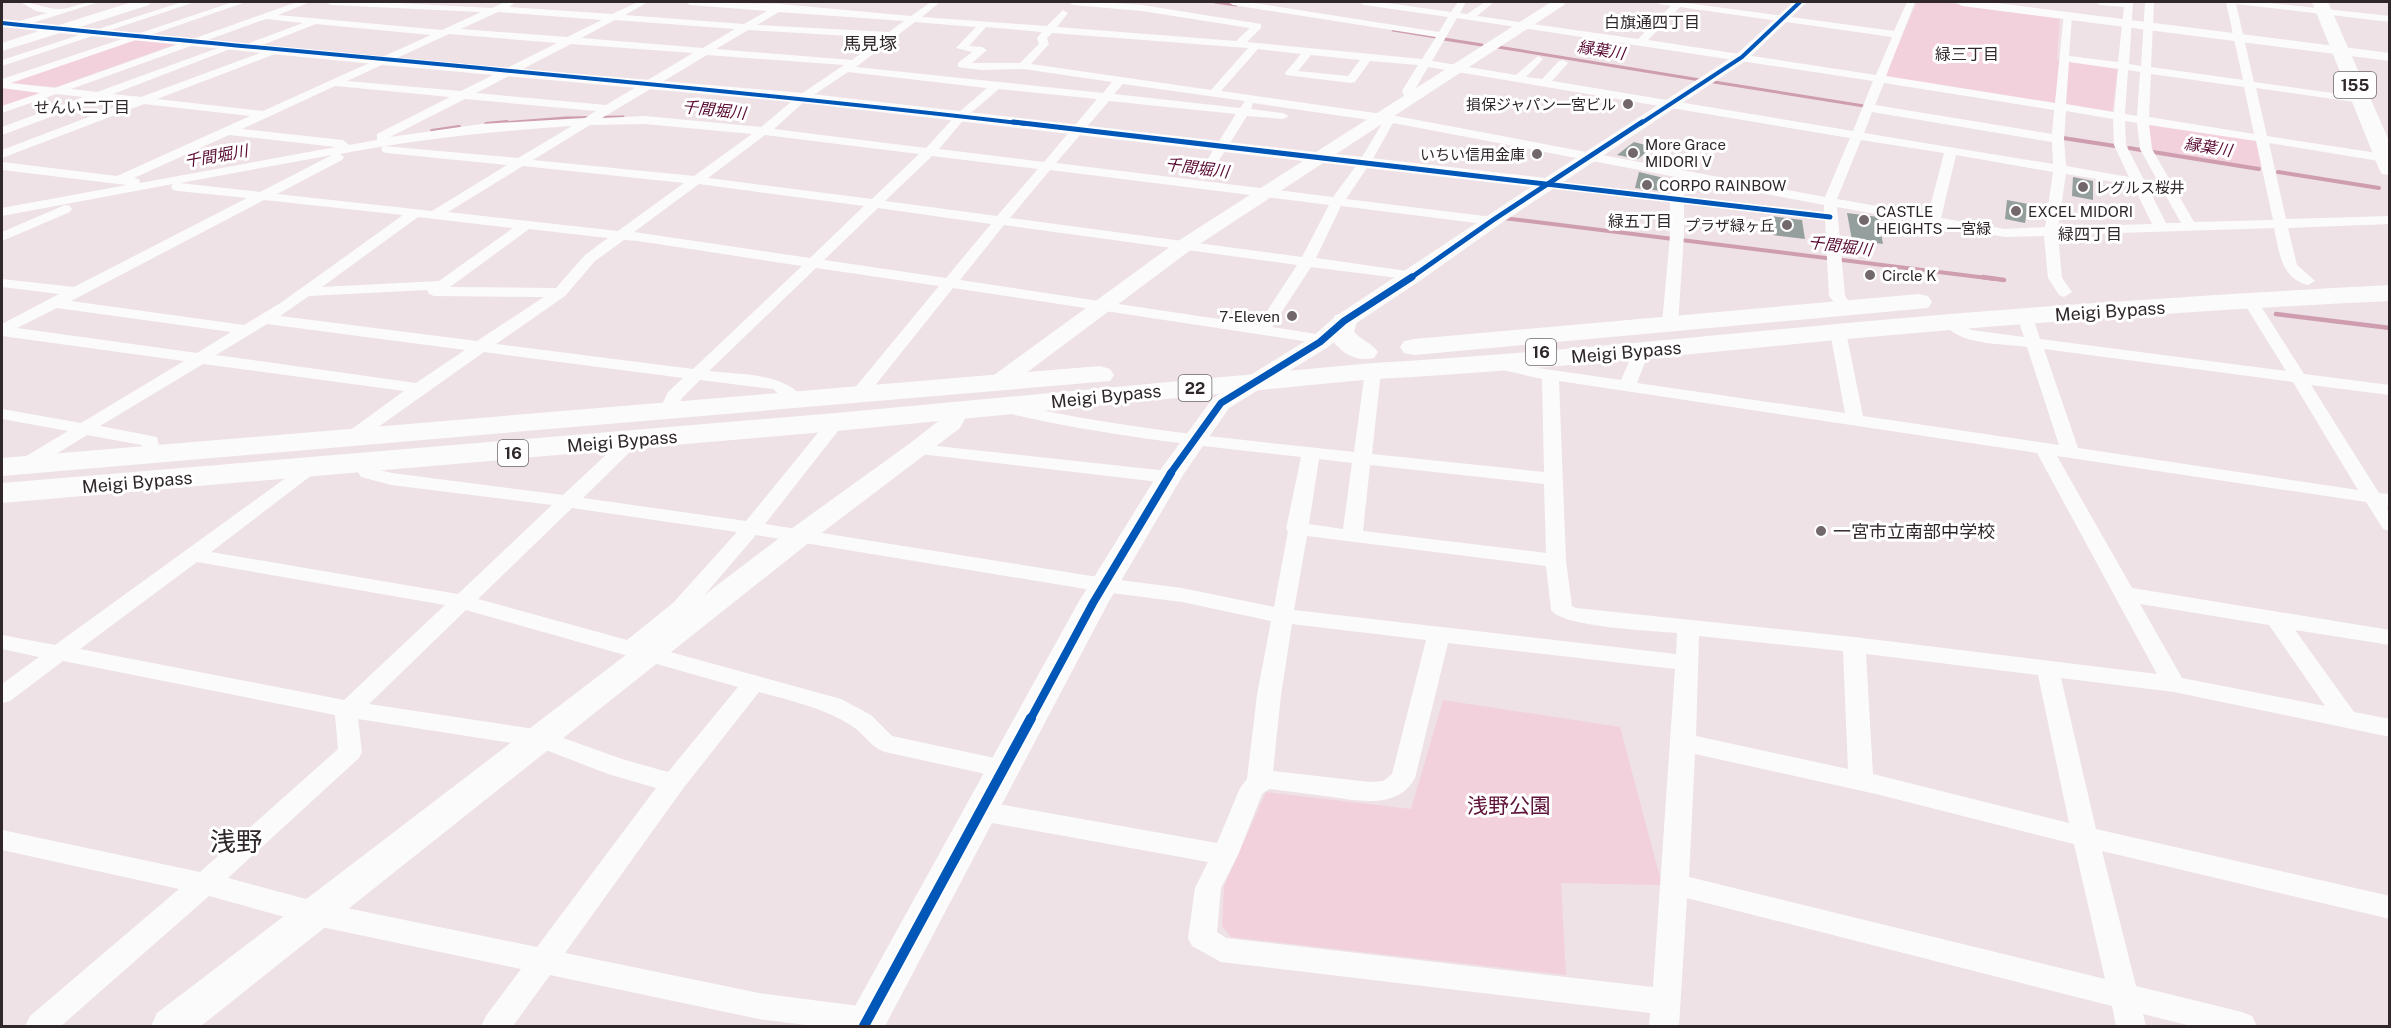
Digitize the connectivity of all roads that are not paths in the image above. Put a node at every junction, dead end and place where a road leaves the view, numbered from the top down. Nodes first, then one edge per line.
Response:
1 (89, 2) edge
2 (132, 2) edge
3 (144, 2) edge
4 (190, 2) edge
5 (241, 2) edge
6 (305, 2) edge
7 (331, 2) edge
8 (462, 2) edge
9 (512, 2) edge
10 (644, 2) edge
11 (690, 2) edge
12 (790, 2) edge
13 (936, 2) edge
14 (1073, 2) edge
15 (1176, 2) edge
16 (1233, 2) edge
17 (1364, 2) edge
18 (1462, 2) edge
19 (1490, 2) edge
20 (1559, 2) edge
21 (1662, 2) edge
22 (1800, 2) edge
23 (1911, 2) edge
24 (1968, 2) edge
25 (2100, 2) edge
26 (2150, 2) edge
27 (2231, 2) edge
28 (2239, 2) edge
29 (33, 3) edge
30 (367, 3) edge
31 (2129, 3) edge
32 (1678, 4) junction
33 (1323, 6) dead end
34 (2322, 7) edge
35 (445, 8) junction
36 (778, 8) junction
37 (66, 10) junction
38 (494, 10) junction
39 (210, 12) junction
40 (1062, 13) dead end
41 (1310, 14) junction
42 (1454, 15) junction
43 (2067, 15) junction
44 (263, 17) junction
45 (614, 17) junction
46 (1151, 17) junction
47 (1469, 17) junction
48 (914, 18) junction
49 (1783, 18) junction
50 (2390, 19) edge
51 (318, 21) junction
52 (985, 23) junction
53 (2128, 23) junction
54 (6, 24) edge
55 (1525, 25) junction
56 (2150, 26) junction
57 (746, 27) junction
58 (51, 28) junction
59 (1049, 29) junction
60 (94, 32) junction
61 (445, 32) junction
62 (1442, 34) junction
63 (889, 35) junction
64 (1898, 35) junction
65 (135, 36) junction
66 (1124, 36) junction
67 (2238, 38) junction
68 (568, 40) junction
69 (2, 42) edge
70 (190, 42) junction
71 (1641, 42) junction
72 (1238, 45) junction
73 (240, 46) junction
74 (1255, 46) junction
75 (2, 47) edge
76 (276, 50) junction
77 (708, 51) junction
78 (2341, 51) junction
79 (1308, 52) junction
80 (1742, 57) junction
81 (2390, 57) edge
82 (1367, 58) junction
83 (2064, 58) junction
84 (1538, 59) dead end
85 (384, 61) junction
86 (2, 63) edge
87 (1425, 63) junction
88 (1563, 63) dead end
89 (850, 66) junction
90 (1023, 66) junction
91 (2123, 66) junction
92 (1456, 67) junction
93 (2146, 69) junction
94 (508, 72) junction
95 (1518, 78) junction
96 (1881, 79) junction
97 (1120, 81) junction
98 (1545, 82) junction
99 (2, 83) edge
100 (333, 83) junction
101 (649, 84) junction
102 (2249, 84) junction
103 (997, 85) junction
104 (55, 91) junction
105 (1213, 94) junction
106 (459, 95) junction
107 (99, 96) junction
108 (1412, 96) junction
109 (802, 98) junction
110 (1104, 98) junction
111 (1251, 99) junction
112 (2361, 100) junction
113 (142, 101) junction
114 (1670, 104) junction
115 (2060, 107) junction
116 (1869, 108) junction
117 (2, 110) edge
118 (1978, 110) junction
119 (1243, 112) junction
120 (262, 114) junction
121 (2005, 114) junction
122 (600, 116) junction
123 (962, 116) junction
124 (2119, 116) junction
125 (2143, 120) junction
126 (1380, 121) junction
127 (765, 129) junction
128 (1078, 129) junction
129 (228, 130) junction
130 (2, 131) edge
131 (1858, 135) junction
132 (2058, 139) junction
133 (2261, 139) junction
134 (363, 146) junction
135 (1224, 146) junction
136 (932, 149) junction
137 (1951, 151) junction
138 (2, 154) edge
139 (1320, 157) junction
140 (1591, 157) junction
141 (522, 162) junction
142 (1365, 162) junction
143 (1050, 164) junction
144 (2387, 164) edge
145 (2, 166) edge
146 (2060, 168) junction
147 (1683, 174) junction
148 (1203, 176) dead end
149 (696, 180) junction
150 (117, 181) junction
151 (2137, 182) junction
152 (156, 184) junction
153 (1549, 184) junction
154 (1267, 191) junction
155 (94, 196) junction
156 (264, 196) junction
157 (1677, 199) junction
158 (1339, 200) junction
159 (1830, 201) junction
160 (874, 203) junction
161 (2, 205) edge
162 (2, 212) edge
163 (415, 213) junction
164 (434, 215) junction
165 (1830, 217) junction
166 (1495, 219) junction
167 (1001, 220) junction
168 (1934, 220) junction
169 (2390, 220) edge
170 (2278, 223) junction
171 (527, 224) junction
172 (2188, 225) junction
173 (2160, 226) junction
174 (2051, 231) junction
175 (620, 235) junction
176 (2, 237) edge
177 (1185, 245) junction
178 (1307, 261) junction
179 (812, 264) junction
180 (1414, 276) junction
181 (2390, 276) edge
182 (2308, 280) junction
183 (2, 283) edge
184 (442, 285) junction
185 (948, 285) junction
186 (75, 292) junction
187 (306, 292) junction
188 (560, 293) junction
189 (2390, 293) edge
190 (2061, 298) junction
191 (2250, 300) junction
192 (55, 303) junction
193 (2184, 305) junction
194 (1099, 308) junction
195 (265, 319) junction
196 (1842, 320) junction
197 (1670, 324) junction
198 (248, 330) junction
199 (1262, 330) junction
200 (1333, 330) junction
201 (2030, 330) junction
202 (2, 331) edge
203 (484, 346) junction
204 (1631, 351) junction
205 (201, 358) junction
206 (1292, 358) junction
207 (1368, 361) junction
208 (1500, 364) junction
209 (697, 374) junction
210 (1550, 375) junction
211 (2298, 378) junction
212 (1252, 383) junction
213 (1627, 386) junction
214 (417, 388) junction
215 (2390, 390) edge
216 (859, 394) junction
217 (1000, 394) junction
218 (795, 399) junction
219 (668, 411) junction
220 (957, 411) junction
221 (2, 414) edge
222 (1855, 420) junction
223 (836, 422) junction
224 (86, 428) junction
225 (351, 438) junction
226 (632, 440) junction
227 (1195, 440) junction
228 (918, 449) junction
229 (2045, 450) junction
230 (1311, 454) junction
231 (2071, 454) junction
232 (152, 455) junction
233 (1360, 460) junction
234 (362, 464) junction
235 (13, 466) edge
236 (312, 468) junction
237 (1168, 477) junction
238 (1554, 479) junction
239 (2, 494) edge
240 (2381, 499) edge
241 (566, 501) junction
242 (2390, 525) edge
243 (751, 528) junction
244 (1296, 530) junction
245 (801, 535) junction
246 (1352, 536) junction
247 (194, 555) junction
248 (1556, 561) junction
249 (1104, 585) junction
250 (2124, 594) junction
251 (460, 601) junction
252 (1283, 616) junction
253 (2277, 620) junction
254 (1688, 627) junction
255 (1439, 634) junction
256 (2390, 638) edge
257 (2, 642) edge
258 (1854, 645) junction
259 (639, 651) junction
260 (57, 653) junction
261 (1687, 663) junction
262 (2048, 669) junction
263 (754, 683) junction
264 (2174, 684) junction
265 (2, 694) edge
266 (349, 709) junction
267 (2346, 719) junction
268 (2390, 728) edge
269 (541, 739) junction
270 (1685, 743) junction
271 (1004, 769) junction
272 (1862, 781) junction
273 (673, 783) junction
274 (1259, 783) junction
275 (981, 811) junction
276 (2085, 837) junction
277 (2, 840) edge
278 (1225, 855) junction
279 (1674, 884) junction
280 (204, 885) junction
281 (2390, 908) edge
282 (316, 914) junction
283 (542, 961) junction
284 (2123, 995) junction
285 (1665, 1014) edge
286 (866, 1023) edge
287 (40, 1026) edge
288 (171, 1026) edge
289 (496, 1026) edge
290 (2131, 1026) edge
291 (2242, 1026) edge

1 - 37 street
2 - 58 street
3 - 58 street
4 - 60 street
5 - 39 street
6 - 44 street
7 - 30 street
8 - 35 street
9 - 38 street
10 - 45 street
11 - 36 street
12 - 36 street
13 - 48 street
14 - 46 street
15 - 46 street
16 - 41 street
17 - 42 street
18 - 42 street
19 - 47 street
20 - 55 street
21 - 32 street
22 - 49 street
23 - 64 street
24 - 43 street
25 - 31 street
26 - 56 street
27 - 67 street
28 - 34 street
29 - 37 street
30 - 35 street
30 - 51 street
31 - 53 street
32 - 49 street
32 - 71 street
33 - 41 street
34 - 50 street
34 - 78 highway, 155
35 - 38 street
36 - 48 street
36 - 57 street
37 - 54 street
38 - 45 street
38 - 61 street
39 - 44 street
39 - 65 street
40 - 59 street
41 - 62 street
42 - 47 street
42 - 62 street
43 - 53 street
43 - 83 street
44 - 51 street
44 - 70 street
45 - 57 street
45 - 68 street
46 - 66 street
46 - 72 street
47 - 55 street
48 - 52 street
48 - 63 street
49 - 64 street
49 - 80 street
51 - 61 street
51 - 73 street
52 - 59 street
52 - 90 street
53 - 56 street
53 - 91 street
54 - 58 street
55 - 71 street
55 - 92 street
56 - 67 street
56 - 93 street
57 - 63 street
57 - 77 street
58 - 60 street
58 - 69 street
58 - 75 street
59 - 66 street
59 - 90 street
60 - 65 street
60 - 86 street
61 - 68 street
61 - 85 street
62 - 87 street
63 - 89 street
64 - 96 street
65 - 70 street
65 - 99 street
66 - 72 street
67 - 78 street
67 - 102 street
68 - 77 street
68 - 94 street
70 - 73 street
70 - 104 street
71 - 80 street
72 - 74 street
73 - 76 street
73 - 107 street
74 - 79 street
74 - 105 street
76 - 85 street
76 - 113 street
77 - 89 street
77 - 101 street
78 - 81 street
78 - 112 highway, 155
79 - 82 street
79 - 82 street
80 - 96 street
80 - 114 street
82 - 87 street
83 - 91 street
83 - 115 street
84 - 95 street
85 - 94 street
85 - 100 street
87 - 92 street
87 - 108 street
88 - 98 street
89 - 103 street
89 - 109 street
90 - 97 street
91 - 93 street
91 - 124 street
92 - 95 street
92 - 108 street
93 - 102 street
93 - 125 street
94 - 101 street
94 - 106 street
95 - 98 street
96 - 116 street
96 - 118 street
97 - 105 street
97 - 110 street
98 - 114 street
99 - 104 street
100 - 106 street
100 - 120 street
101 - 109 street
101 - 122 street
102 - 112 street
102 - 133 street
103 - 110 street
103 - 123 street
104 - 107 street
104 - 117 street
105 - 111 street
106 - 122 street
106 - 134 street
107 - 113 street
107 - 130 street
108 - 126 street
109 - 123 street
109 - 127 street
110 - 119 street
110 - 128 street
111 - 119 street
111 - 126 street
112 - 144 highway, 155
113 - 120 street
113 - 138 street
114 - 131 street
114 - 140 street
115 - 121 street
115 - 124 street
115 - 132 street
116 - 118 street
116 - 131 street
118 - 121 street
118 - 121 street
119 - 126 street
119 - 135 street
120 - 129 street
121 - 132 street
122 - 127 street
122 - 134 street
122 - 141 street
123 - 128 street
123 - 136 street
124 - 125 street
124 - 151 street
125 - 133 street
125 - 172 street
126 - 139 street
126 - 140 street
126 - 142 street
127 - 136 street
127 - 149 street
128 - 135 street
128 - 143 street
129 - 134 street
129 - 150 street
131 - 137 street
131 - 159 street
132 - 146 street
133 - 144 street
133 - 170 street
134 - 141 street
134 - 152 street
134 - 156 street
135 - 139 street
135 - 148 street
136 - 143 street
136 - 160 street
137 - 146 street
137 - 168 street
139 - 142 street
139 - 154 street
140 - 147 street
140 - 153 street
141 - 149 street
141 - 164 street
142 - 153 street
142 - 158 street
143 - 154 street
143 - 167 street
145 - 150 street
146 - 151 street
146 - 174 street
147 - 157 street
147 - 159 street
149 - 160 street
149 - 175 street
150 - 152 street
150 - 161 street
151 - 173 street
152 - 155 street
152 - 156 street
153 - 157 street
153 - 166 street
154 - 158 street
154 - 177 street
155 - 162 street
155 - 176 street
156 - 163 street
156 - 186 street
157 - 165 street
157 - 197 street
158 - 166 street
158 - 178 street
159 - 165 street
159 - 168 street
160 - 167 street
160 - 179 street
163 - 164 street
163 - 187 street
164 - 171 street
165 - 196 street
166 - 180 street
167 - 177 street
167 - 185 street
168 - 174 street
169 - 170 street
170 - 172 street
170 - 182 street
171 - 175 street
171 - 184 street
172 - 173 street
173 - 174 street
174 - 190 street
175 - 179 street
175 - 188 street
177 - 178 street
177 - 194 street
178 - 180 street
178 - 199 street
179 - 185 street
179 - 209 street
180 - 200 street
181 - 182 highway, Meigi Bypass / 22
182 - 190 highway, Meigi Bypass / 22
183 - 186 street
184 - 187 street
184 - 188 street
185 - 194 street
185 - 216 street
186 - 192 street
187 - 195 street
188 - 203 street
189 - 191 highway, Meigi Bypass / 22
190 - 193 highway
190 - 196 highway, Meigi Bypass / 22
190 - 239 highway, 16
191 - 193 highway, Meigi Bypass / 22
191 - 211 street
192 - 198 street
192 - 202 street
193 - 201 highway, Meigi Bypass / 22
194 - 199 street
194 - 217 street
195 - 198 street
195 - 203 street
196 - 197 highway, Meigi Bypass / 22
196 - 201 highway, Meigi Bypass / 22
196 - 204 highway, Meigi Bypass / 22
196 - 222 street
197 - 207 highway, Meigi Bypass / 22
198 - 205 street
199 - 200 street
200 - 206 street
200 - 207 highway
201 - 211 street
201 - 231 street
202 - 205 street
203 - 209 street
203 - 214 street
204 - 208 highway, Meigi Bypass / 22
204 - 213 street
205 - 214 street
205 - 224 street
206 - 207 highway, Meigi Bypass / 22
206 - 212 street
206 - 217 highway, Meigi Bypass / 22
207 - 208 highway, Meigi Bypass / 22
207 - 212 highway, Meigi Bypass / 22
207 - 233 street
208 - 210 street
209 - 218 street
209 - 219 street
210 - 213 street
210 - 238 street
211 - 215 street
211 - 240 street
212 - 217 highway, Meigi Bypass / 22
212 - 227 street
213 - 222 street
214 - 225 street
216 - 217 highway, Meigi Bypass / 22
216 - 218 highway, Meigi Bypass / 22
217 - 220 highway, Meigi Bypass / 22
217 - 227 street
218 - 219 highway, Meigi Bypass / 22
219 - 225 highway, Meigi Bypass / 22
220 - 223 highway, Meigi Bypass / 22
220 - 228 street
221 - 224 street
222 - 229 street
223 - 226 highway, Meigi Bypass / 22
223 - 243 street
224 - 232 street
224 - 235 street
225 - 232 highway, Meigi Bypass / 22
226 - 234 highway, Meigi Bypass / 22
226 - 241 street
227 - 230 street
227 - 237 street
228 - 237 street
228 - 245 street
229 - 231 street
229 - 250 street
230 - 233 street
230 - 244 street
231 - 240 street
232 - 235 highway, Meigi Bypass / 22
233 - 238 street
233 - 246 street
234 - 236 highway, Meigi Bypass / 22
234 - 241 street
236 - 239 highway, Meigi Bypass / 22
236 - 247 street
237 - 249 street
238 - 248 street
240 - 242 street
241 - 243 street
241 - 251 street
243 - 245 street
243 - 259 street
244 - 246 street
244 - 252 street
245 - 249 street
245 - 259 street
246 - 248 street
247 - 251 street
247 - 260 street
248 - 254 street
249 - 252 street
249 - 271 street
250 - 253 street
250 - 264 street
251 - 259 street
251 - 266 street
252 - 255 street
252 - 274 street
253 - 256 street
253 - 267 street
254 - 258 street
254 - 261 street
255 - 261 street
255 - 274 street
257 - 260 street
258 - 262 street
258 - 272 street
259 - 263 street
259 - 269 street
260 - 265 street
260 - 266 street
261 - 270 street
262 - 264 street
262 - 276 street
263 - 271 street
263 - 273 street
264 - 267 street
266 - 269 street
266 - 280 street
267 - 268 street
269 - 273 street
269 - 282 street
270 - 272 street
270 - 279 street
271 - 275 street
272 - 276 street
273 - 283 street
274 - 278 street
275 - 278 street
275 - 286 street
276 - 281 street
276 - 284 street
277 - 280 street
278 - 285 street
279 - 284 street
279 - 285 street
280 - 282 street
280 - 287 street
282 - 283 street
282 - 288 street
283 - 286 street
283 - 289 street
284 - 290 street
284 - 291 street

